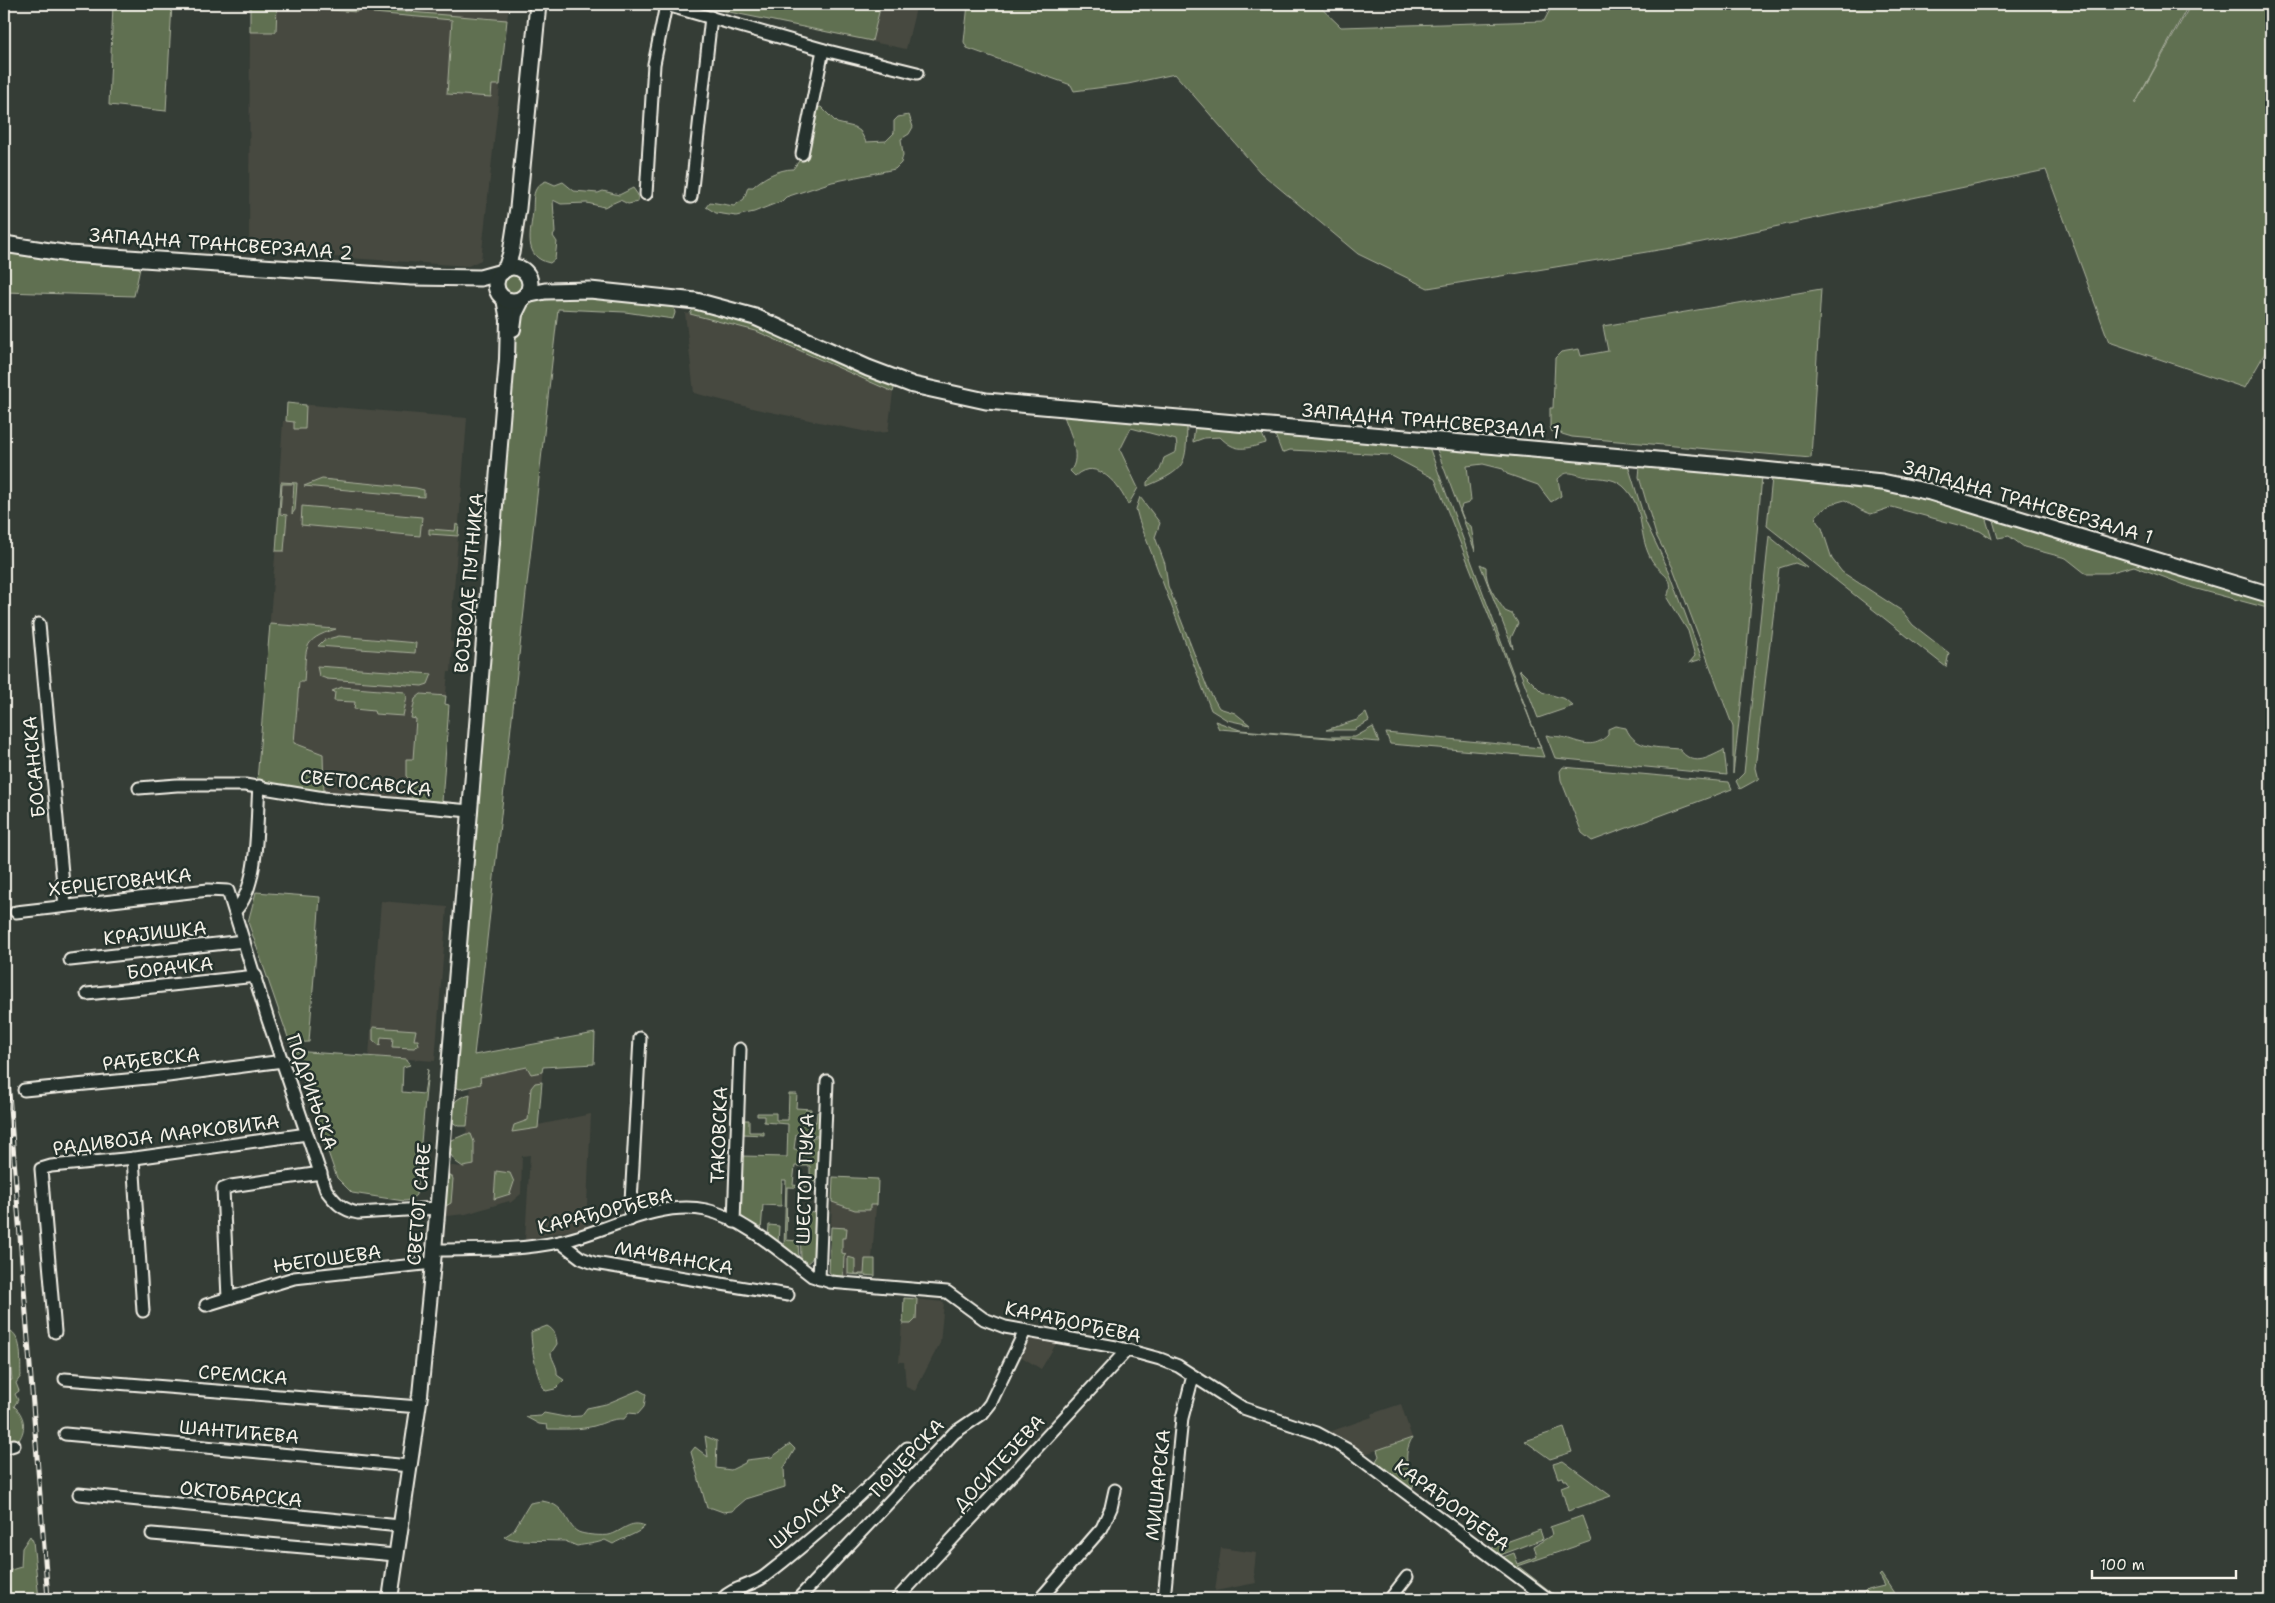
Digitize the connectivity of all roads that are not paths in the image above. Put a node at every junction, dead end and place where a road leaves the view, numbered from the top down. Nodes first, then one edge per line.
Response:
1 (538, 4) edge
2 (664, 4) edge
3 (710, 16) junction
4 (823, 50) junction
5 (917, 73) dead end
6 (802, 154) dead end
7 (646, 194) dead end
8 (691, 197) dead end
9 (518, 208) junction
10 (4, 244) edge
11 (504, 271) junction
12 (526, 274) junction
13 (436, 278) junction
14 (590, 290) junction
15 (501, 296) junction
16 (525, 297) junction
17 (507, 359) junction
18 (2271, 595) edge
19 (39, 624) dead end
20 (259, 786) junction
21 (139, 788) dead end
22 (470, 811) junction
23 (228, 891) joint
24 (65, 906) junction
25 (235, 911) junction
26 (16, 912) dead end
27 (244, 941) junction
28 (70, 960) dead end
29 (256, 976) junction
30 (86, 994) dead end
31 (640, 1038) dead end
32 (740, 1049) dead end
33 (283, 1061) junction
34 (827, 1081) dead end
35 (24, 1090) dead end
36 (308, 1134) junction
37 (133, 1158) junction
38 (321, 1173) junction
39 (438, 1208) junction
40 (630, 1220) junction
41 (734, 1222) junction
42 (560, 1242) junction
43 (434, 1256) junction
44 (819, 1279) junction
45 (788, 1295) dead end
46 (228, 1298) junction
47 (206, 1305) dead end
48 (143, 1311) dead end
49 (1024, 1331) junction
50 (55, 1332) dead end
51 (1127, 1350) junction
52 (1193, 1376) junction
53 (65, 1379) dead end
54 (419, 1407) junction
55 (65, 1434) dead end
56 (907, 1448) dead end
57 (410, 1466) junction
58 (1115, 1490) dead end
59 (79, 1494) dead end
60 (400, 1526) junction
61 (152, 1534) dead end
62 (396, 1555) junction
63 (1407, 1577) dead end
64 (390, 1599) edge
65 (722, 1599) edge
66 (798, 1599) edge
67 (897, 1599) edge
68 (1040, 1599) edge
69 (1164, 1599) edge
70 (1390, 1599) edge
71 (1548, 1599) edge

1 - 9 main road
2 - 3 street
2 - 7 street
3 - 4 street
3 - 8 street
4 - 5 street
4 - 6 street
9 - 11 main road
9 - 12 main road
10 - 13 main road, ЗАПАДНА ТРАНСВЕРЗАЛА 2
11 - 12 main road
11 - 13 main road, ЗАПАДНА ТРАНСВЕРЗАЛА 2
11 - 15 main road
12 - 14 main road, ЗАПАДНА ТРАНСВЕРЗАЛА 1
12 - 16 main road
13 - 15 main road, ЗАПАДНА ТРАНСВЕРЗАЛА 2
14 - 16 main road, ЗАПАДНА ТРАНСВЕРЗАЛА 1
14 - 18 main road, ЗАПАДНА ТРАНСВЕРЗАЛА 1
15 - 16 main road
15 - 17 street, ВОЈВОДЕ ПУТНИКА
16 - 17 street, ВОЈВОДЕ ПУТНИКА
17 - 22 street, ВОЈВОДЕ ПУТНИКА
19 - 24 street, БОСАНСКА
20 - 21 street, СВЕТОСАВСКА
20 - 22 street, СВЕТОСАВСКА
20 - 25 street
22 - 39 street, СВЕТОГ САВЕ
23 - 24 street, ХЕРЦЕГОВАЧКА
23 - 25 street, ПОДРИЊСКА
24 - 26 street, ХЕРЦЕГОВАЧКА
25 - 27 street, ПОДРИЊСКА
27 - 28 street, КРАЈИШКА
27 - 29 street, ПОДРИЊСКА
29 - 30 street, БОРАЧКА
29 - 33 street, ПОДРИЊСКА
31 - 40 street
32 - 41 street, ТАКОВСКА
33 - 35 street, РАЂЕВСКА
33 - 36 street, ПОДРИЊСКА
34 - 44 street, ШЕСТОГ ПУКА
36 - 37 street, РАДИВОЈА МАРКОВИЋА
36 - 38 street, ПОДРИЊСКА
37 - 48 street
37 - 50 street, РАДИВОЈА МАРКОВИЋА
38 - 39 street, ПОДРИЊСКА
38 - 46 street
39 - 43 street, СВЕТОГ САВЕ
40 - 41 street, КАРАЂОРЂЕВА
40 - 42 street, КАРАЂОРЂЕВА
41 - 44 street, КАРАЂОРЂЕВА
42 - 43 street, КАРАЂОРЂЕВА
42 - 45 street, МАЧВАНСКА
43 - 46 street, ЊЕГОШЕВА
43 - 54 street, СВЕТОГ САВЕ
44 - 49 street, КАРАЂОРЂЕВА
46 - 47 street, ЊЕГОШЕВА
49 - 51 street, КАРАЂОРЂЕВА
49 - 66 street, ПОЦЕРСКА
51 - 52 street, КАРАЂОРЂЕВА
51 - 67 street, ДОСИТЕЈЕВА
52 - 69 street, МИШАРСКА
52 - 71 street, КАРАЂОРЂЕВА
53 - 54 street, СРЕМСКА
54 - 57 street, СВЕТОГ САВЕ
55 - 57 street, ШАНТИЋЕВА
56 - 65 street, ШКОЛСКА
57 - 60 street, СВЕТОГ САВЕ
58 - 68 street
59 - 60 street, ОКТОБАРСКА
60 - 62 street, СВЕТОГ САВЕ
61 - 62 street
62 - 64 street, СВЕТОГ САВЕ
63 - 70 street

